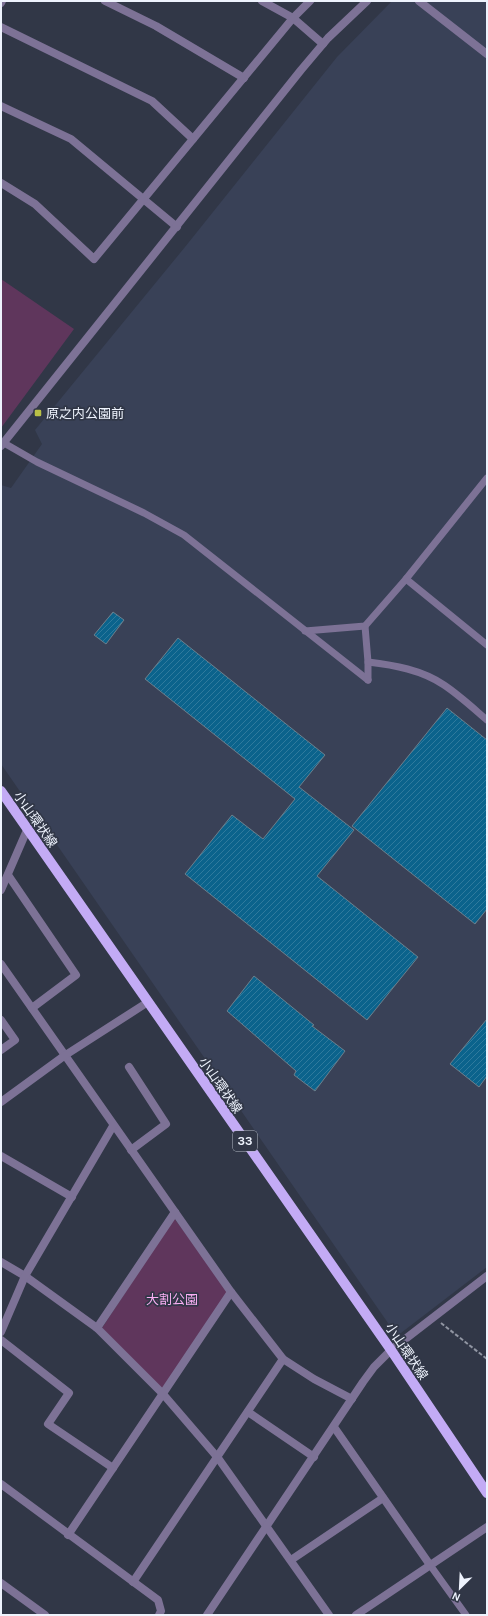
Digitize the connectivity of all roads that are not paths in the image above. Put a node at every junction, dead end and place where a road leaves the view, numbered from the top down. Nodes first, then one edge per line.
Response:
1 (105, 1) edge
2 (262, 1) edge
3 (310, 1) edge
4 (367, 1) edge
5 (419, 1) edge
6 (293, 18) junction
7 (1, 27) edge
8 (323, 44) junction
9 (487, 54) edge
10 (244, 78) junction
11 (1, 106) edge
12 (193, 139) junction
13 (1, 183) edge
14 (143, 199) junction
15 (176, 227) junction
16 (2, 445) edge
17 (487, 478) edge
18 (406, 579) junction
19 (365, 626) junction
20 (305, 631) junction
21 (487, 645) edge
22 (368, 662) junction
23 (487, 720) edge
24 (1, 791) edge
25 (27, 830) junction
26 (8, 875) junction
27 (1, 890) edge
28 (1, 964) edge
29 (148, 1002) junction
30 (32, 1008) junction
31 (1, 1020) edge
32 (1, 1050) edge
33 (64, 1056) junction
34 (129, 1067) dead end
35 (1, 1102) edge
36 (113, 1126) junction
37 (131, 1150) junction
38 (1, 1156) edge
39 (72, 1197) junction
40 (174, 1212) junction
41 (1, 1262) edge
42 (25, 1276) junction
43 (487, 1276) edge
44 (231, 1292) junction
45 (97, 1328) junction
46 (1, 1332) edge
47 (1, 1340) edge
48 (391, 1350) junction
49 (283, 1359) junction
50 (163, 1394) junction
51 (352, 1399) junction
52 (248, 1412) junction
53 (334, 1427) junction
54 (314, 1457) junction
55 (218, 1458) junction
56 (113, 1468) junction
57 (2, 1486) edge
58 (487, 1493) edge
59 (383, 1498) junction
60 (267, 1526) junction
61 (487, 1527) edge
62 (68, 1535) junction
63 (291, 1560) junction
64 (430, 1565) junction
65 (133, 1582) junction
66 (1, 1583) edge
67 (46, 1615) edge
68 (159, 1615) edge
69 (207, 1615) edge
70 (329, 1615) edge
71 (356, 1615) edge
72 (466, 1615) edge

1 - 10 street
2 - 6 street
3 - 6 street
4 - 8 street
5 - 9 street
6 - 8 street
6 - 10 street
7 - 12 street
8 - 15 street
10 - 12 street
11 - 14 street
12 - 14 street
13 - 14 street
14 - 15 street
15 - 16 street
16 - 20 lane
17 - 18 lane
18 - 19 lane
18 - 21 lane
19 - 20 lane
19 - 22 lane
20 - 22 lane
22 - 23 lane
24 - 25 main road, 小山環状線 / 33
25 - 26 street
25 - 29 main road, 小山環状線 / 33
26 - 27 street
26 - 30 street
28 - 30 street
29 - 33 street
29 - 48 main road, 小山環状線 / 33
30 - 33 street
31 - 32 street
33 - 35 street
33 - 36 street
34 - 37 street
36 - 37 street
36 - 39 street
37 - 40 street
38 - 39 street
39 - 42 street
40 - 44 street
40 - 45 street
41 - 42 street
42 - 45 street
42 - 46 street
43 - 48 street
44 - 49 street
44 - 50 street
45 - 50 street
47 - 56 street
48 - 51 street
48 - 58 main road, 小山環状線 / 33
49 - 51 street
49 - 52 street
50 - 55 street
50 - 56 street
51 - 53 street
52 - 54 street
52 - 55 street
53 - 54 street
53 - 59 street
54 - 60 street
55 - 60 street
55 - 65 street
56 - 62 street
57 - 62 street
59 - 63 street
59 - 64 street
60 - 63 street
60 - 69 street
61 - 64 street
62 - 65 street
63 - 70 street
64 - 71 street
64 - 72 lane
65 - 68 street
66 - 67 street

